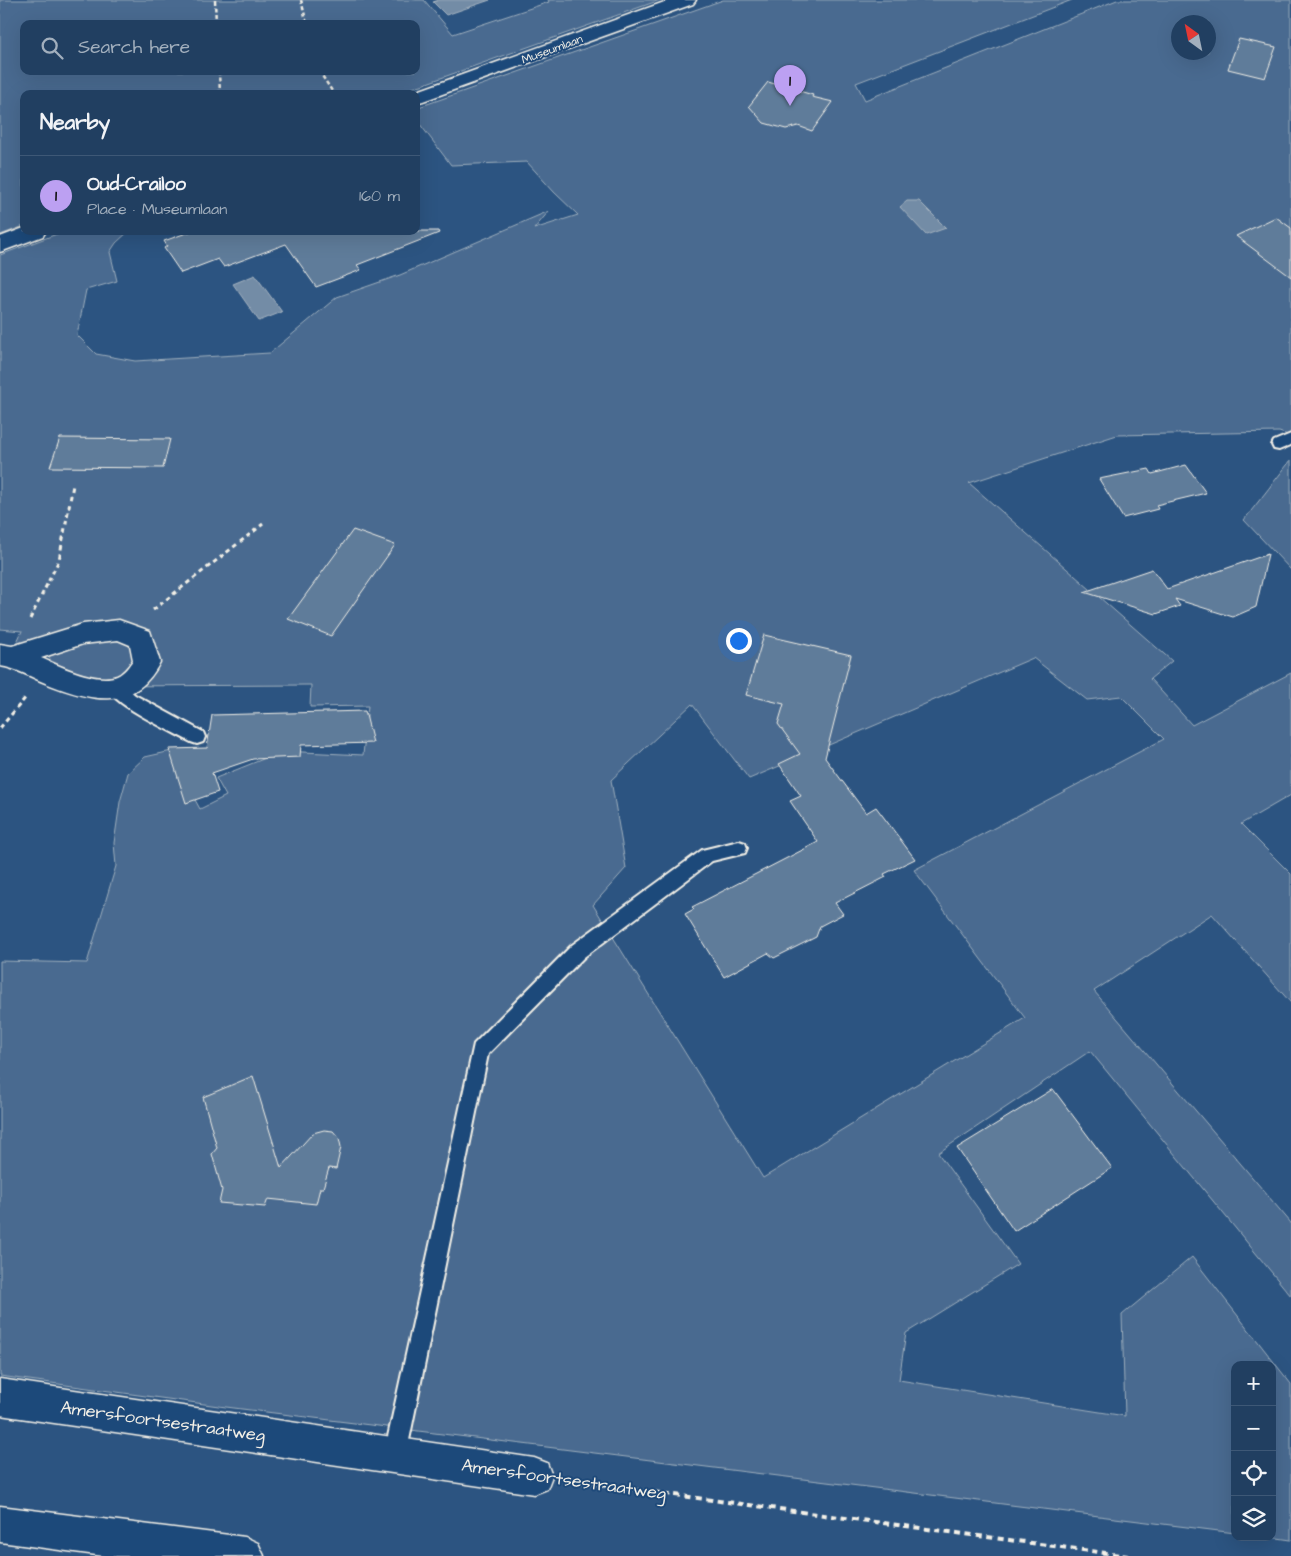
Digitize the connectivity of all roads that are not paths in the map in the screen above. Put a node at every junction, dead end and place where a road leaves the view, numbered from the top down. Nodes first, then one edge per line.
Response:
1 (687, 0) edge
2 (420, 96) edge
3 (26, 235) edge
4 (0, 245) edge
5 (6, 656) edge
6 (115, 688) junction
7 (196, 737) dead end
8 (738, 848) dead end
9 (0, 1397) edge
10 (395, 1455) junction
11 (534, 1476) road end
12 (0, 1524) edge
13 (245, 1556) edge

1 - 2 main road, Museumlaan
3 - 4 main road
5 - 6 main road
5 - 6 main road
6 - 7 lane
8 - 10 lane
9 - 10 main road, Amersfoortsestraatweg
10 - 11 main road, Amersfoortsestraatweg
12 - 13 main road

